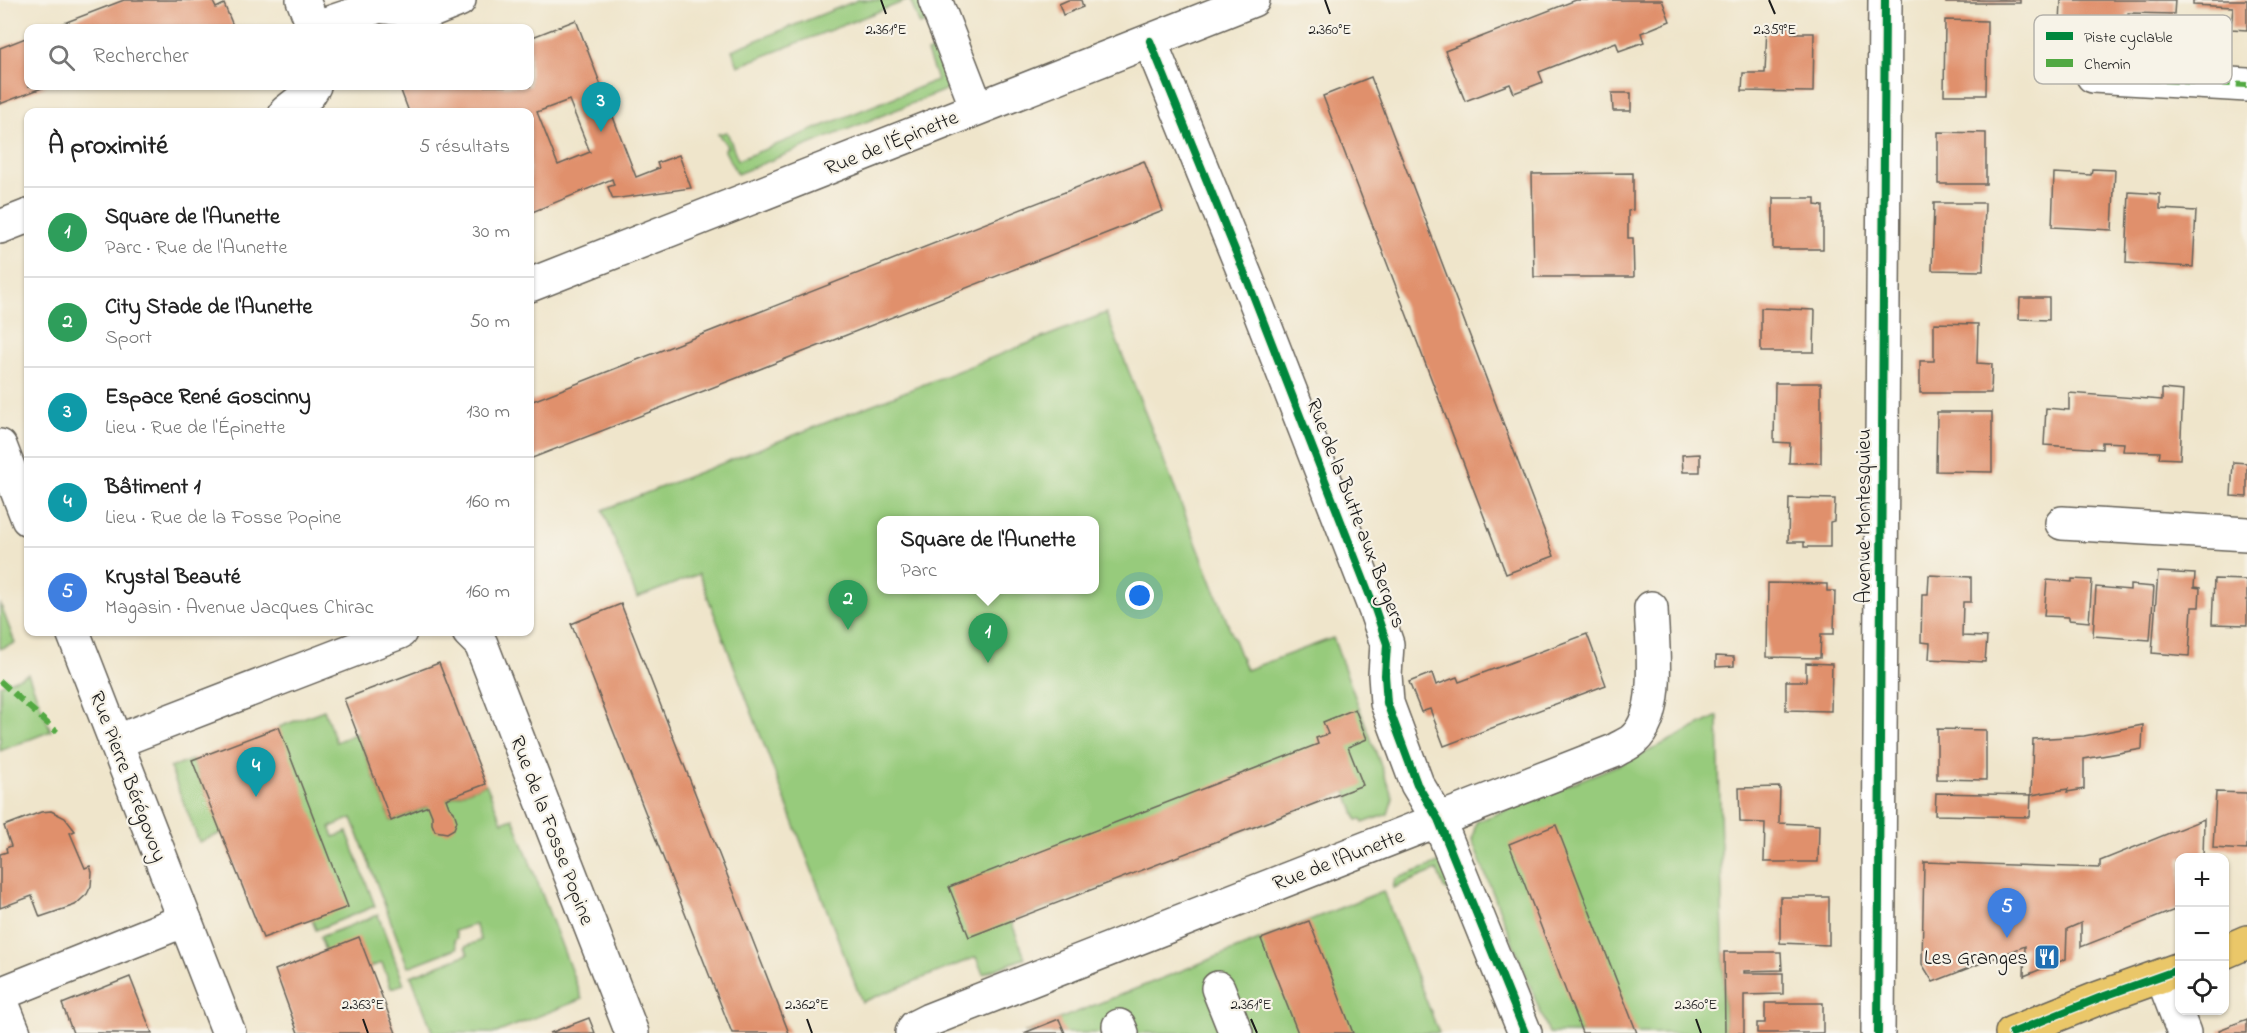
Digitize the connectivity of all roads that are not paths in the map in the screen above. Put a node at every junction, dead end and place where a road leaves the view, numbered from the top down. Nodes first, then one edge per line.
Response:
1 (303, 0) edge
2 (459, 0) edge
3 (935, 0) edge
4 (1252, 0) edge
5 (1885, 0) edge
6 (1209, 8) edge
7 (312, 24) edge
8 (326, 24) edge
9 (1150, 41) junction
10 (2230, 84) edge
11 (2247, 85) edge
12 (312, 90) edge
13 (291, 108) edge
14 (977, 108) junction
15 (24, 218) edge
16 (0, 227) edge
17 (534, 283) edge
18 (0, 446) edge
19 (22, 486) edge
20 (2061, 523) dead end
21 (2247, 534) edge
22 (1651, 608) dead end
23 (74, 636) edge
24 (390, 636) edge
25 (473, 636) edge
26 (115, 742) junction
27 (1438, 819) junction
28 (185, 920) junction
29 (2247, 942) edge
30 (2229, 949) edge
31 (2171, 972) edge
32 (1218, 988) dead end
33 (0, 996) edge
34 (914, 1030) edge
35 (14, 1033) edge
36 (229, 1033) edge
37 (632, 1033) edge
38 (1236, 1033) edge
39 (1525, 1033) edge
40 (1878, 1033) edge
41 (2012, 1033) edge
42 (2184, 1033) edge

1 - 7 street
2 - 8 street
3 - 14 street
4 - 6 street, Rue de l'Épinette
5 - 40 street, Avenue Montesquieu
6 - 9 street, Rue de l'Épinette
9 - 14 street, Rue de l'Épinette
9 - 27 street, Rue de la Butte aux Bergers
10 - 11 street
12 - 13 street
14 - 17 street, Rue de l'Épinette
15 - 16 street
18 - 19 street
20 - 21 street
22 - 27 street, Rue de l'Aunette
23 - 26 street, Rue Pierre Bérégovoy
24 - 26 street
25 - 37 street, Rue de la Fosse Popine
26 - 28 street, Rue Pierre Bérégovoy
27 - 34 street, Rue de l'Aunette
27 - 39 street, Rue de la Butte aux Bergers
28 - 33 street
28 - 36 street, Rue Pierre Bérégovoy
29 - 30 main road
31 - 41 main road
31 - 42 street
32 - 38 street
33 - 35 street

